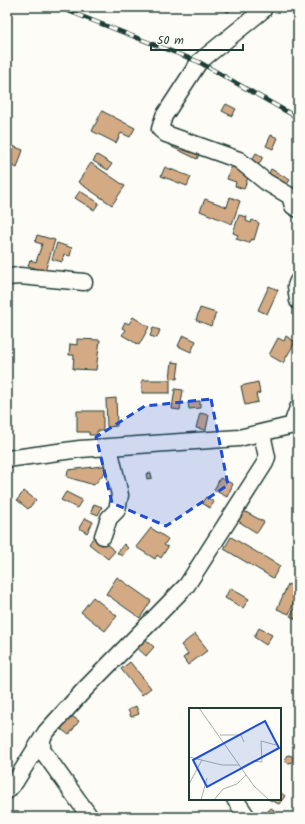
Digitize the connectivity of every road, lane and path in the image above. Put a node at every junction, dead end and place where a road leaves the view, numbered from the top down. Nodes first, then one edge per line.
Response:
1 (262, 10) dead end
2 (298, 209) edge
3 (7, 277) edge
4 (298, 281) edge
5 (84, 282) dead end
6 (298, 301) edge
7 (298, 408) edge
8 (297, 425) edge
9 (262, 434) junction
10 (108, 447) junction
11 (7, 459) edge
12 (103, 536) dead end
13 (42, 739) junction
14 (7, 791) edge
15 (236, 800) edge
16 (90, 817) edge
17 (247, 817) edge

1 - 2 street
3 - 5 street
4 - 6 street
7 - 8 street
8 - 9 street
9 - 10 street
9 - 13 street
10 - 11 street
10 - 12 street
13 - 14 street
13 - 16 street
15 - 17 street

